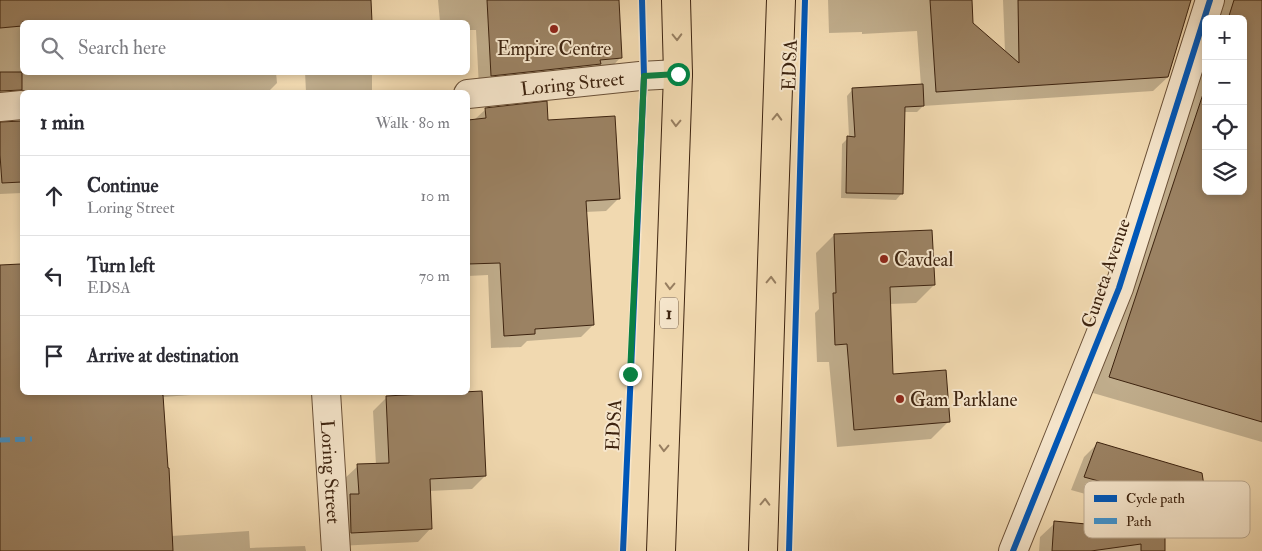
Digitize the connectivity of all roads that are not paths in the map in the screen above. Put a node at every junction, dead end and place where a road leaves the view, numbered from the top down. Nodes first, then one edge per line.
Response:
1 (676, 0) edge
2 (781, 0) edge
3 (1210, 0) edge
4 (678, 74) junction
5 (470, 94) edge
6 (20, 105) edge
7 (0, 107) edge
8 (326, 395) edge
9 (336, 551) edge
10 (661, 551) edge
11 (763, 551) edge
12 (1013, 551) edge

1 -> 4 highway, 1
11 -> 2 highway, EDSA
3 - 12 street, Cuneta Avenue
4 - 5 street, Loring Street
4 -> 10 highway, 1
6 - 7 street
8 - 9 street, Loring Street

